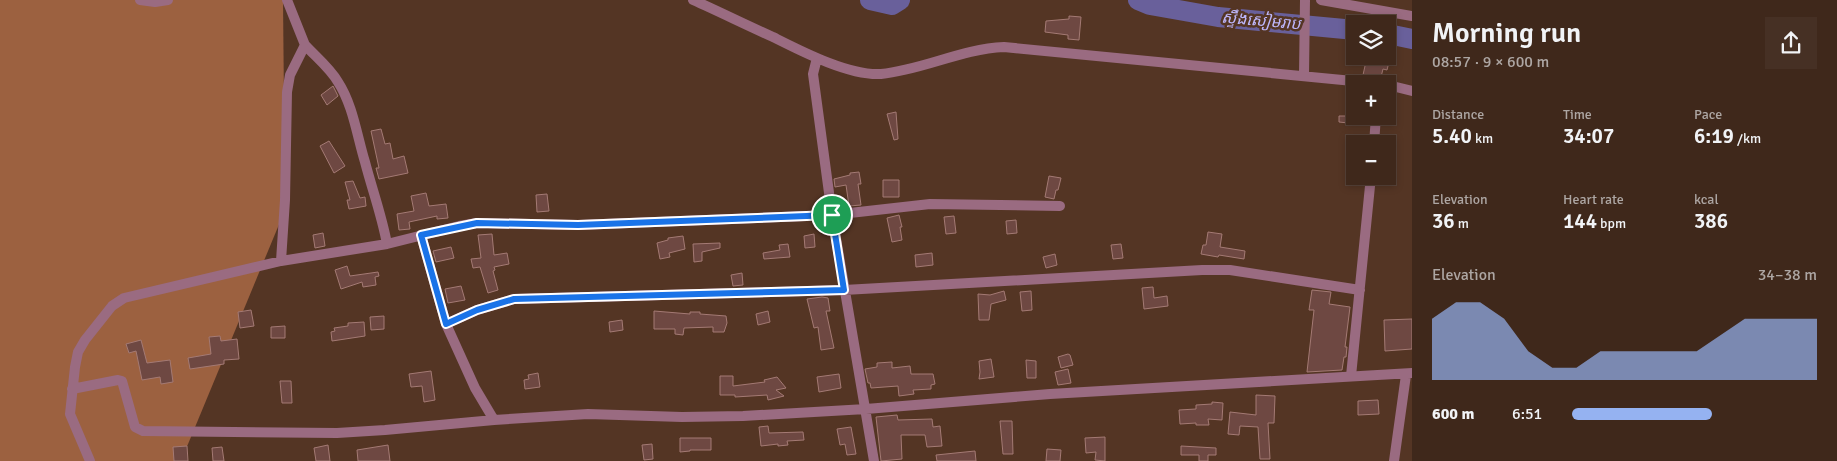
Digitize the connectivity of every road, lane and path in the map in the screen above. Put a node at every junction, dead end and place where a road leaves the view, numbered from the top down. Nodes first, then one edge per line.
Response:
1 (140, 0) edge
2 (168, 0) edge
3 (287, 0) edge
4 (693, 0) edge
5 (1321, 0) edge
6 (1304, 2) edge
7 (1412, 16) edge
8 (305, 45) junction
9 (817, 58) junction
10 (1304, 75) junction
11 (1346, 80) edge
12 (1396, 87) edge
13 (1412, 91) edge
14 (1370, 185) edge
15 (1060, 206) dead end
16 (832, 215) junction
17 (421, 235) junction
18 (387, 244) junction
19 (281, 261) junction
20 (844, 290) junction
21 (1360, 290) junction
22 (446, 324) junction
23 (1409, 374) edge
24 (1351, 376) junction
25 (72, 389) junction
26 (866, 409) junction
27 (494, 420) junction
28 (90, 461) edge
29 (874, 461) edge
30 (1394, 461) edge

1 - 2 street
3 - 8 street
4 - 9 street
5 - 7 street
6 - 10 street
8 - 18 street
8 - 19 street
9 - 10 street
9 - 16 street
10 - 11 street
12 - 13 street
14 - 21 street
15 - 16 street
16 - 17 street
16 - 20 street
17 - 18 street
17 - 22 street
18 - 19 street
19 - 25 street
20 - 21 street
20 - 22 street
20 - 26 street
21 - 24 street
22 - 27 street
23 - 24 street
23 - 30 street
24 - 26 street
25 - 27 street
25 - 28 street
26 - 27 street
26 - 29 street

